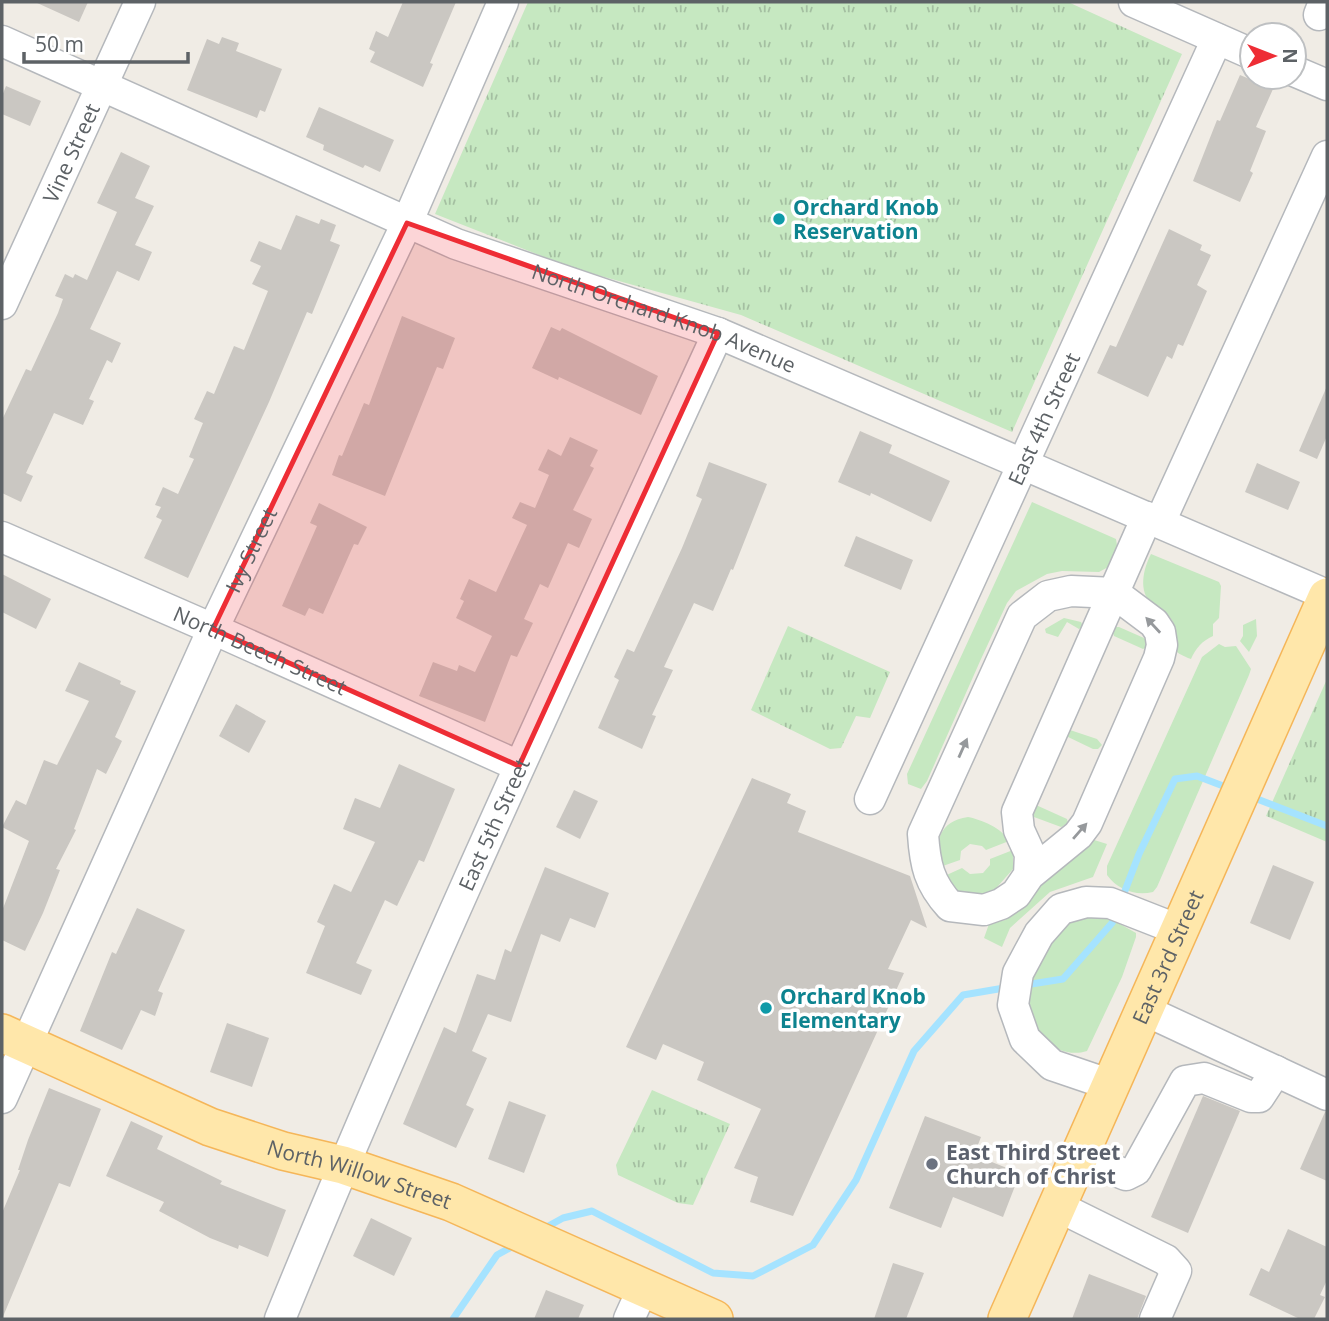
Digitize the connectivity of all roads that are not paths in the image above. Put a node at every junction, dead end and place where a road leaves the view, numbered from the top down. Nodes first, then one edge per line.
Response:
1 (140, 2) edge
2 (503, 2) edge
3 (1134, 2) edge
4 (1217, 39) junction
5 (2, 41) edge
6 (1238, 48) edge
7 (1308, 77) edge
8 (102, 85) junction
9 (1327, 85) edge
10 (1327, 156) edge
11 (407, 223) junction
12 (2, 304) edge
13 (718, 332) junction
14 (1022, 462) junction
15 (1153, 519) junction
16 (2, 537) edge
17 (1114, 593) junction
18 (1327, 596) edge
19 (213, 628) junction
20 (519, 766) junction
21 (870, 799) dead end
22 (1029, 876) junction
23 (1179, 930) junction
24 (1144, 1010) junction
25 (14, 1038) edge
26 (1276, 1071) junction
27 (1111, 1085) junction
28 (1327, 1095) edge
29 (2, 1098) edge
30 (1079, 1156) junction
31 (343, 1165) junction
32 (1057, 1206) junction
33 (636, 1304) edge
34 (279, 1319) edge
35 (714, 1319) edge
36 (1007, 1319) edge
37 (1155, 1319) edge

1 - 8 street, Vine Street
2 - 11 street, Ivy Street
3 - 4 street
4 - 6 street
4 - 14 street, East 4th Street
5 - 8 street, North Orchard Knob Avenue
7 - 9 street
8 - 11 street, North Orchard Knob Avenue
8 - 12 street, Vine Street
10 - 15 street
11 - 13 street, North Orchard Knob Avenue
11 - 19 street, Ivy Street
13 - 14 street, North Orchard Knob Avenue
13 - 20 street, East 5th Street
14 - 15 street, North Orchard Knob Avenue
14 - 21 street, East 4th Street
15 - 17 street
15 - 18 street, North Orchard Knob Avenue
16 - 19 street, North Beech Street
17 - 22 street
22 -> 17 street
22 -> 17 street
18 - 23 main road, East 3rd Street
19 - 20 street, North Beech Street
19 - 25 street, Ivy Street
20 - 31 street, East 5th Street
23 - 24 main road, East 3rd Street
23 - 27 street
24 - 26 street
24 - 27 main road, East 3rd Street
25 - 29 street, Ivy Street
25 - 31 main road, North Willow Street
26 - 28 street
26 - 30 street
27 - 30 main road, East 3rd Street
30 - 32 main road, East 3rd Street
31 - 33 main road, North Willow Street
31 - 34 street, East 5th Street
32 - 36 main road, East 3rd Street
32 - 37 street
33 - 35 main road, North Willow Street

